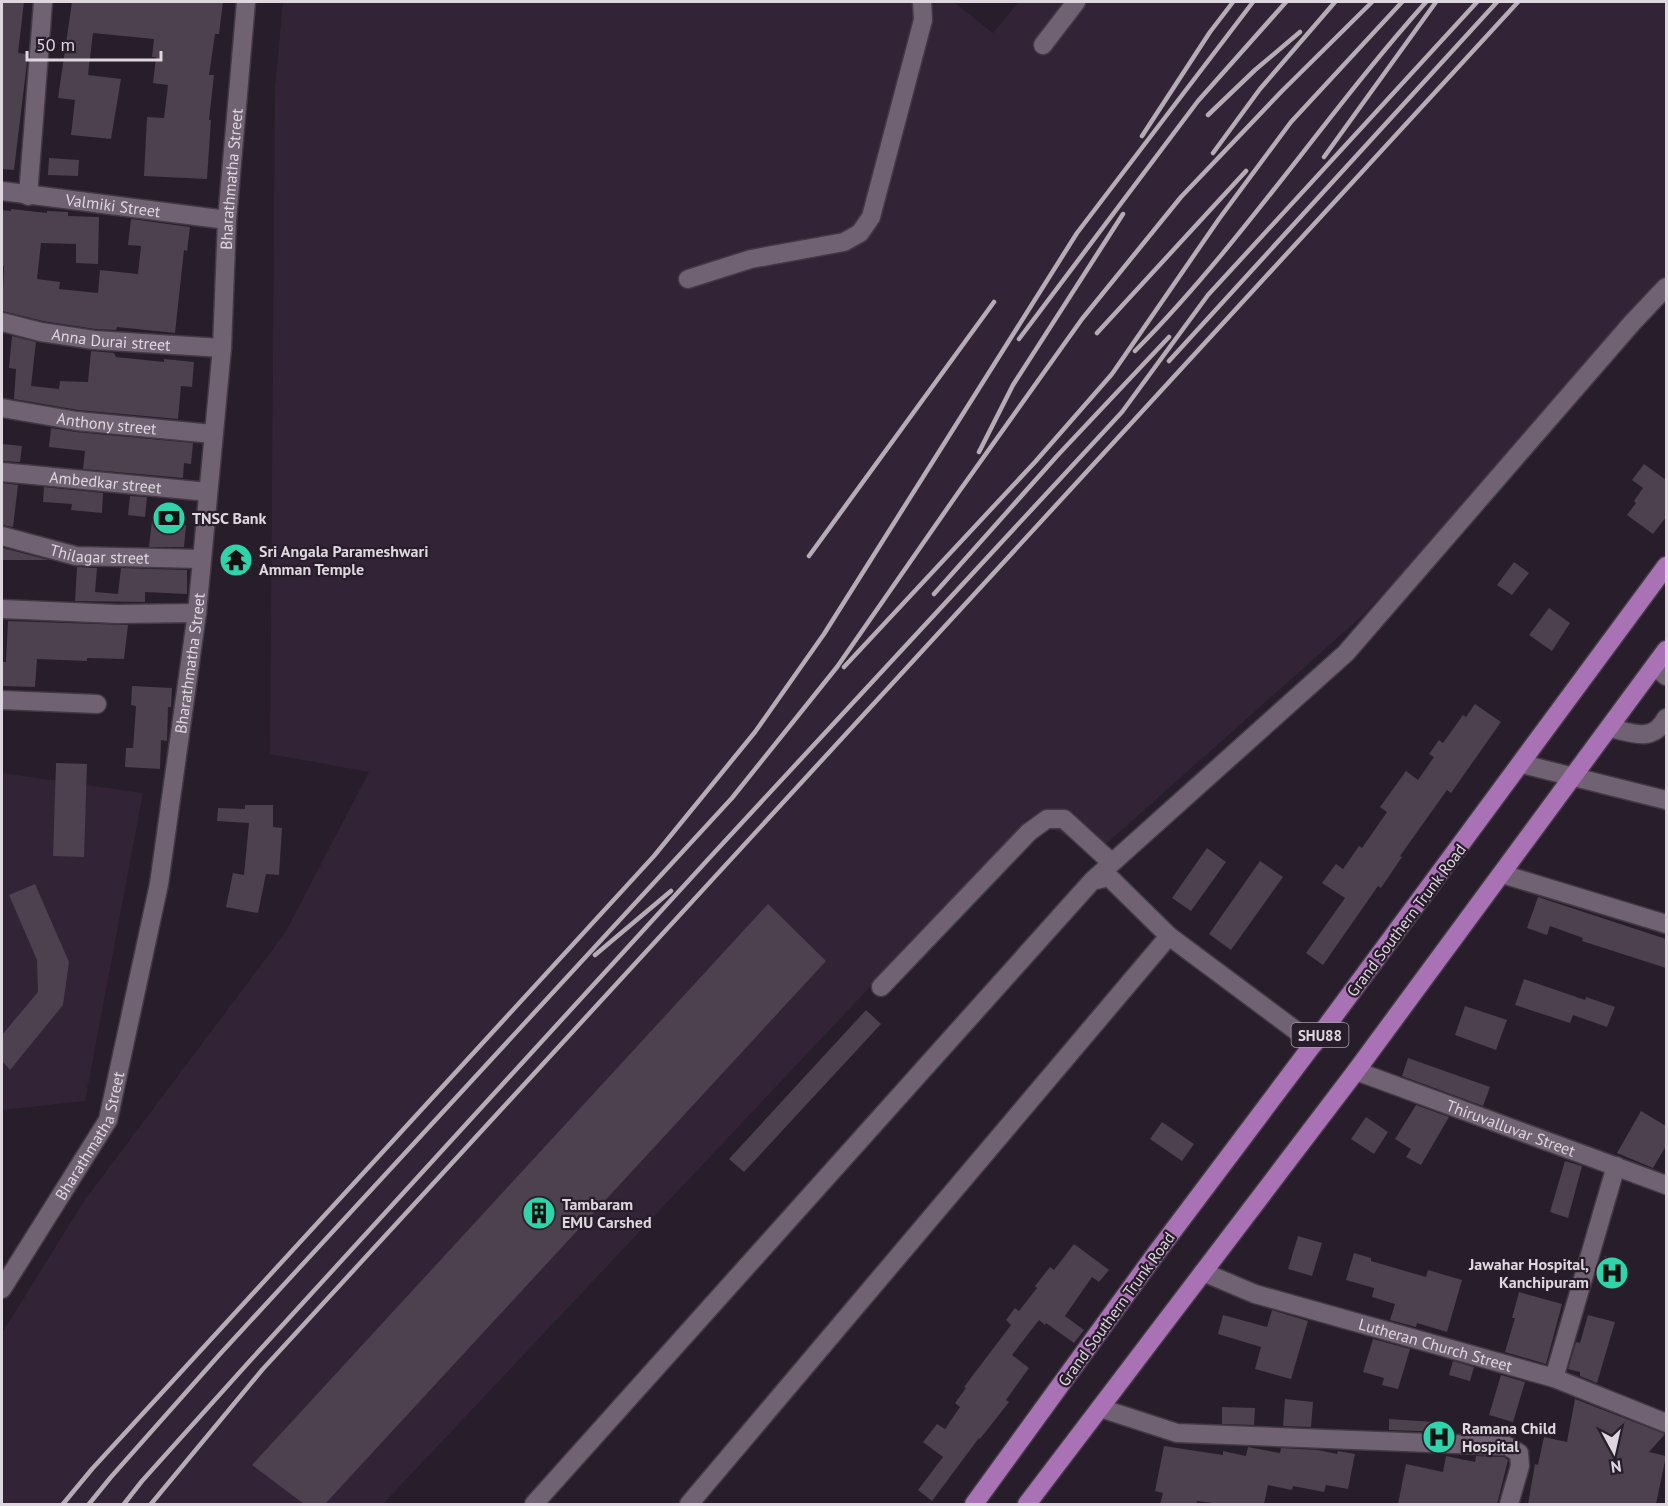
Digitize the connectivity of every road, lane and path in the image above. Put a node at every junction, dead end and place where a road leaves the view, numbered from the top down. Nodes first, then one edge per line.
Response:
1 (43, 2) edge
2 (246, 2) edge
3 (922, 2) edge
4 (1076, 2) edge
5 (1043, 45) dead end
6 (2, 191) edge
7 (28, 196) junction
8 (227, 220) junction
9 (688, 279) dead end
10 (1666, 287) edge
11 (2, 322) edge
12 (222, 348) junction
13 (2, 408) edge
14 (213, 434) junction
15 (2, 471) edge
16 (208, 492) junction
17 (2, 536) edge
18 (201, 559) junction
19 (1666, 566) edge
20 (2, 609) edge
21 (197, 613) junction
22 (1666, 650) edge
23 (1661, 671) edge
24 (2, 700) edge
25 (97, 704) dead end
26 (1666, 718) edge
27 (1610, 728) junction
28 (1522, 764) junction
29 (1575, 776) junction
30 (1666, 800) edge
31 (1112, 863) junction
32 (1502, 874) junction
33 (1092, 882) junction
34 (1666, 924) edge
35 (1169, 936) junction
36 (881, 987) dead end
37 (1314, 1044) junction
38 (1356, 1071) junction
39 (1616, 1166) junction
40 (1666, 1185) edge
41 (1203, 1272) junction
42 (2, 1289) edge
43 (1554, 1378) junction
44 (1100, 1408) junction
45 (1666, 1423) edge
46 (534, 1504) edge
47 (689, 1504) edge
48 (974, 1504) edge
49 (1028, 1504) edge
50 (1509, 1504) edge

1 - 7 street
2 - 8 street, Bharathmatha Street
3 - 9 street
4 - 5 street
6 - 7 street, Valmiki Street
7 - 8 street, Valmiki Street
8 - 12 street, Bharathmatha Street
10 - 31 street
11 - 12 street, Anna Durai street
12 - 14 street, Bharathmatha Street
13 - 14 street, Anthony street
14 - 16 street, Bharathmatha Street
15 - 16 street, Ambedkar street
16 - 18 street, Bharathmatha Street
17 - 18 street, Thilagar street
18 - 21 street, Bharathmatha Street
19 - 28 main road, Grand Southern Trunk Road / SHU88
20 - 21 street
21 - 42 street, Bharathmatha Street
22 - 23 main road, SHU88
23 - 27 main road, SHU88
24 - 25 street
26 - 27 street
27 - 29 main road, SHU88
28 - 29 street
28 - 37 main road, Grand Southern Trunk Road / SHU88
29 - 30 street
29 - 32 main road, SHU88
31 - 33 street
31 - 36 street
32 - 34 street
32 - 38 main road, SHU88
33 - 35 street
33 - 46 street
35 - 37 street
35 - 47 street
37 - 48 main road, Grand Southern Trunk Road / SHU88
38 - 39 street, Thiruvalluvar Street
38 - 41 main road, SHU88
39 - 40 street, Thiruvalluvar Street
39 - 43 street
41 - 43 street, Lutheran Church Street
41 - 44 main road, SHU88
43 - 45 street, Lutheran Church Street
44 - 49 main road, SHU88
44 - 50 street

